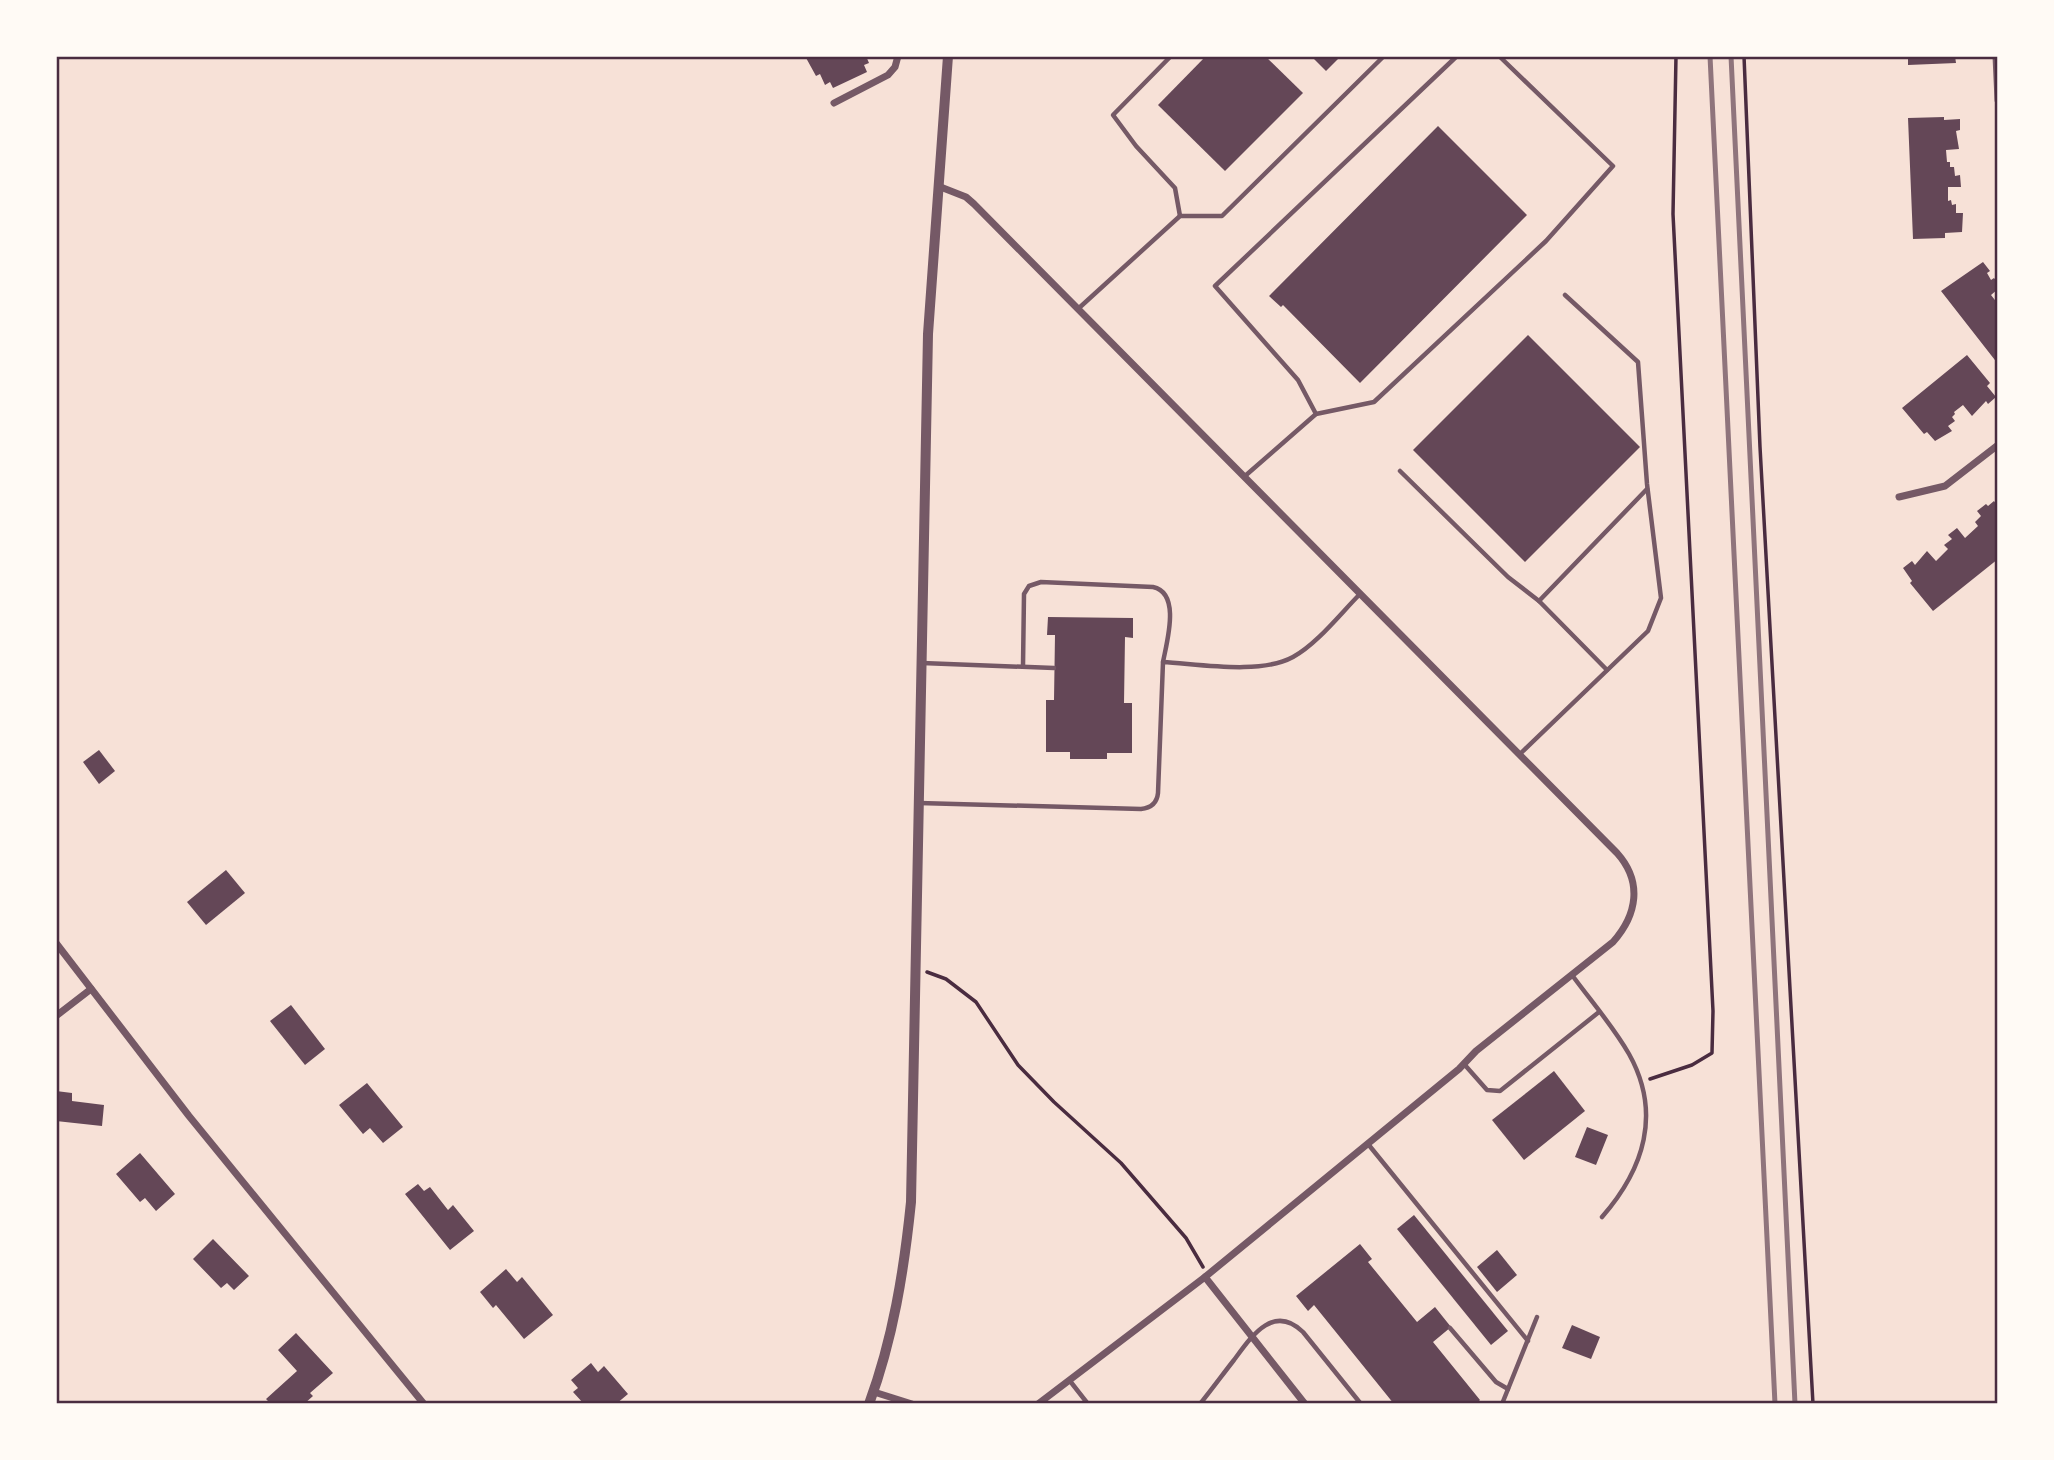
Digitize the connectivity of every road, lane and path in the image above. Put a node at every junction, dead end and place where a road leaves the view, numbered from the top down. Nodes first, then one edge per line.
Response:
1 (898, 56) edge
2 (948, 56) edge
3 (1171, 56) edge
4 (1384, 56) edge
5 (1457, 56) edge
6 (1499, 56) edge
7 (1676, 56) edge
8 (1744, 56) edge
9 (1996, 56) edge
10 (1998, 100) edge
11 (834, 103) dead end
12 (938, 186) junction
13 (1180, 216) junction
14 (1565, 295) dead end
15 (1079, 308) junction
16 (1316, 414) junction
17 (1998, 445) edge
18 (1400, 471) dead end
19 (1245, 476) junction
20 (1648, 488) junction
21 (1899, 497) dead end
22 (1361, 593) junction
23 (1539, 601) junction
24 (1163, 662) junction
25 (920, 663) junction
26 (1023, 666) junction
27 (1054, 668) dead end
28 (1607, 670) junction
29 (1520, 754) junction
30 (918, 803) junction
31 (56, 943) edge
32 (915, 970) junction
33 (1572, 974) junction
34 (91, 989) junction
35 (1599, 1012) junction
36 (56, 1016) edge
37 (1464, 1063) junction
38 (1641, 1082) junction
39 (1368, 1143) junction
40 (1602, 1217) dead end
41 (1206, 1276) junction
42 (1537, 1317) dead end
43 (1450, 1328) dead end
44 (1250, 1336) junction
45 (1528, 1341) junction
46 (1070, 1381) junction
47 (1508, 1389) junction
48 (874, 1392) junction
49 (424, 1404) edge
50 (869, 1404) edge
51 (912, 1404) edge
52 (1038, 1404) edge
53 (1088, 1404) edge
54 (1200, 1404) edge
55 (1305, 1404) edge
56 (1361, 1404) edge
57 (1502, 1404) edge
58 (1813, 1404) edge

1 - 11 street
2 - 12 street
3 - 13 lane
4 - 13 lane
5 - 16 lane
6 - 16 lane
7 - 38 path
8 - 58 path
9 - 10 street
12 - 15 street
12 - 25 street
13 - 15 lane
14 - 20 lane
15 - 19 street
16 - 19 lane
17 - 21 street
18 - 23 lane
19 - 22 street
20 - 23 lane
20 - 28 lane
22 - 24 lane
22 - 29 street
23 - 28 lane
24 - 26 lane
24 - 30 lane
25 - 26 lane
25 - 30 street
26 - 27 lane
28 - 29 lane
29 - 33 street
30 - 32 street
31 - 34 street
32 - 41 path
32 - 48 street
33 - 35 lane
33 - 37 street
34 - 36 street
34 - 49 street
35 - 37 lane
35 - 38 lane
37 - 39 street
38 - 40 lane
39 - 41 street
39 - 45 lane
41 - 44 street
41 - 46 street
42 - 45 lane
43 - 47 lane
44 - 54 lane
44 - 55 street
44 - 56 lane
45 - 47 lane
46 - 52 street
46 - 53 lane
47 - 57 lane
48 - 50 street
48 - 51 street

